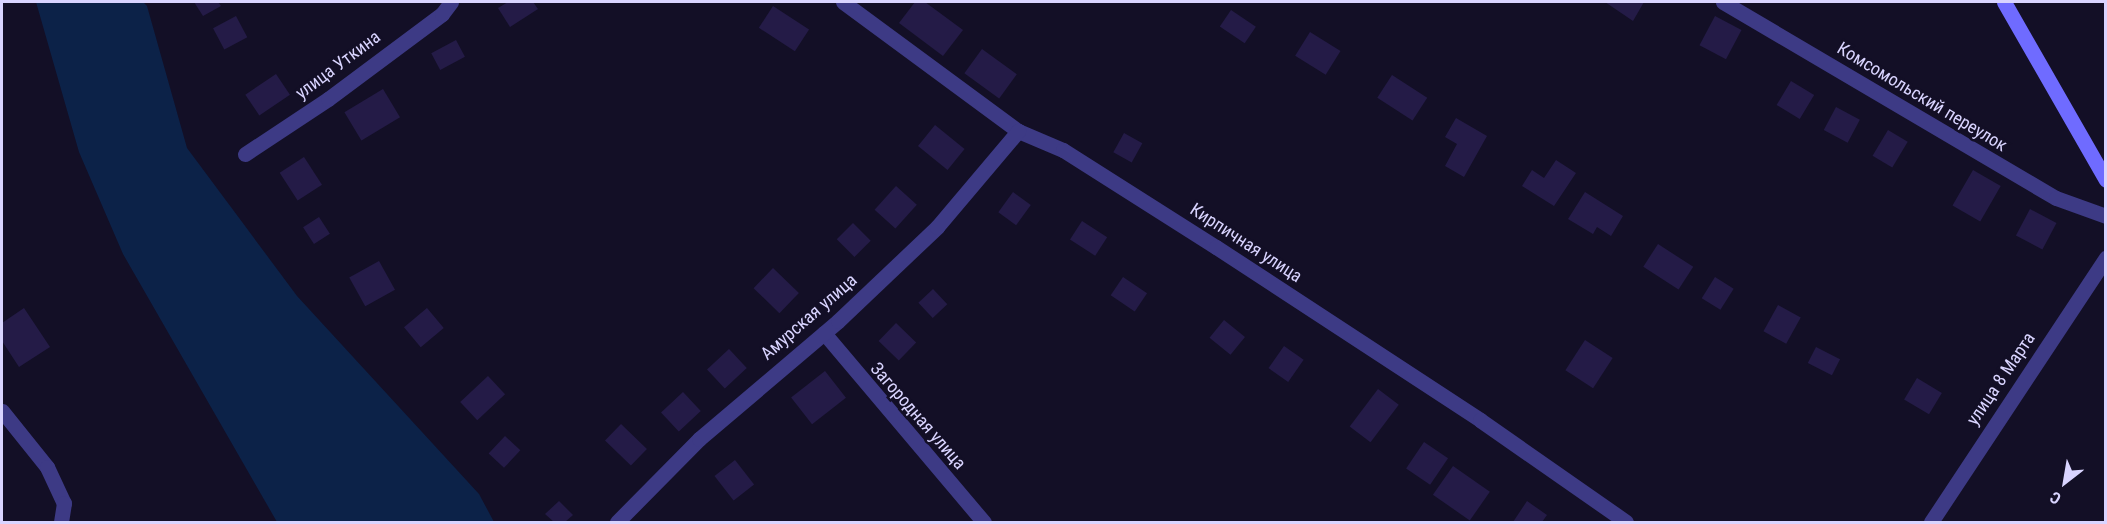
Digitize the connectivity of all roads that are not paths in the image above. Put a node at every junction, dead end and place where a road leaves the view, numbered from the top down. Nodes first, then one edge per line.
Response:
1 (452, 2) edge
2 (843, 2) edge
3 (1723, 2) edge
4 (2004, 2) edge
5 (1018, 132) junction
6 (245, 154) dead end
7 (2106, 180) edge
8 (2106, 216) edge
9 (2106, 258) edge
10 (824, 333) junction
11 (2, 411) edge
12 (61, 522) edge
13 (617, 522) edge
14 (984, 522) edge
15 (1626, 522) edge
16 (1931, 522) edge

1 - 6 street, улица Уткина
2 - 5 street, Кирпичная улица
3 - 8 street, Комсомольский переулок
4 - 7 main road
5 - 10 street, Амурская улица
5 - 15 street, Кирпичная улица
9 - 16 street, улица 8 Марта
10 - 13 street, Амурская улица
10 - 14 street, Загородная улица
11 - 12 street

